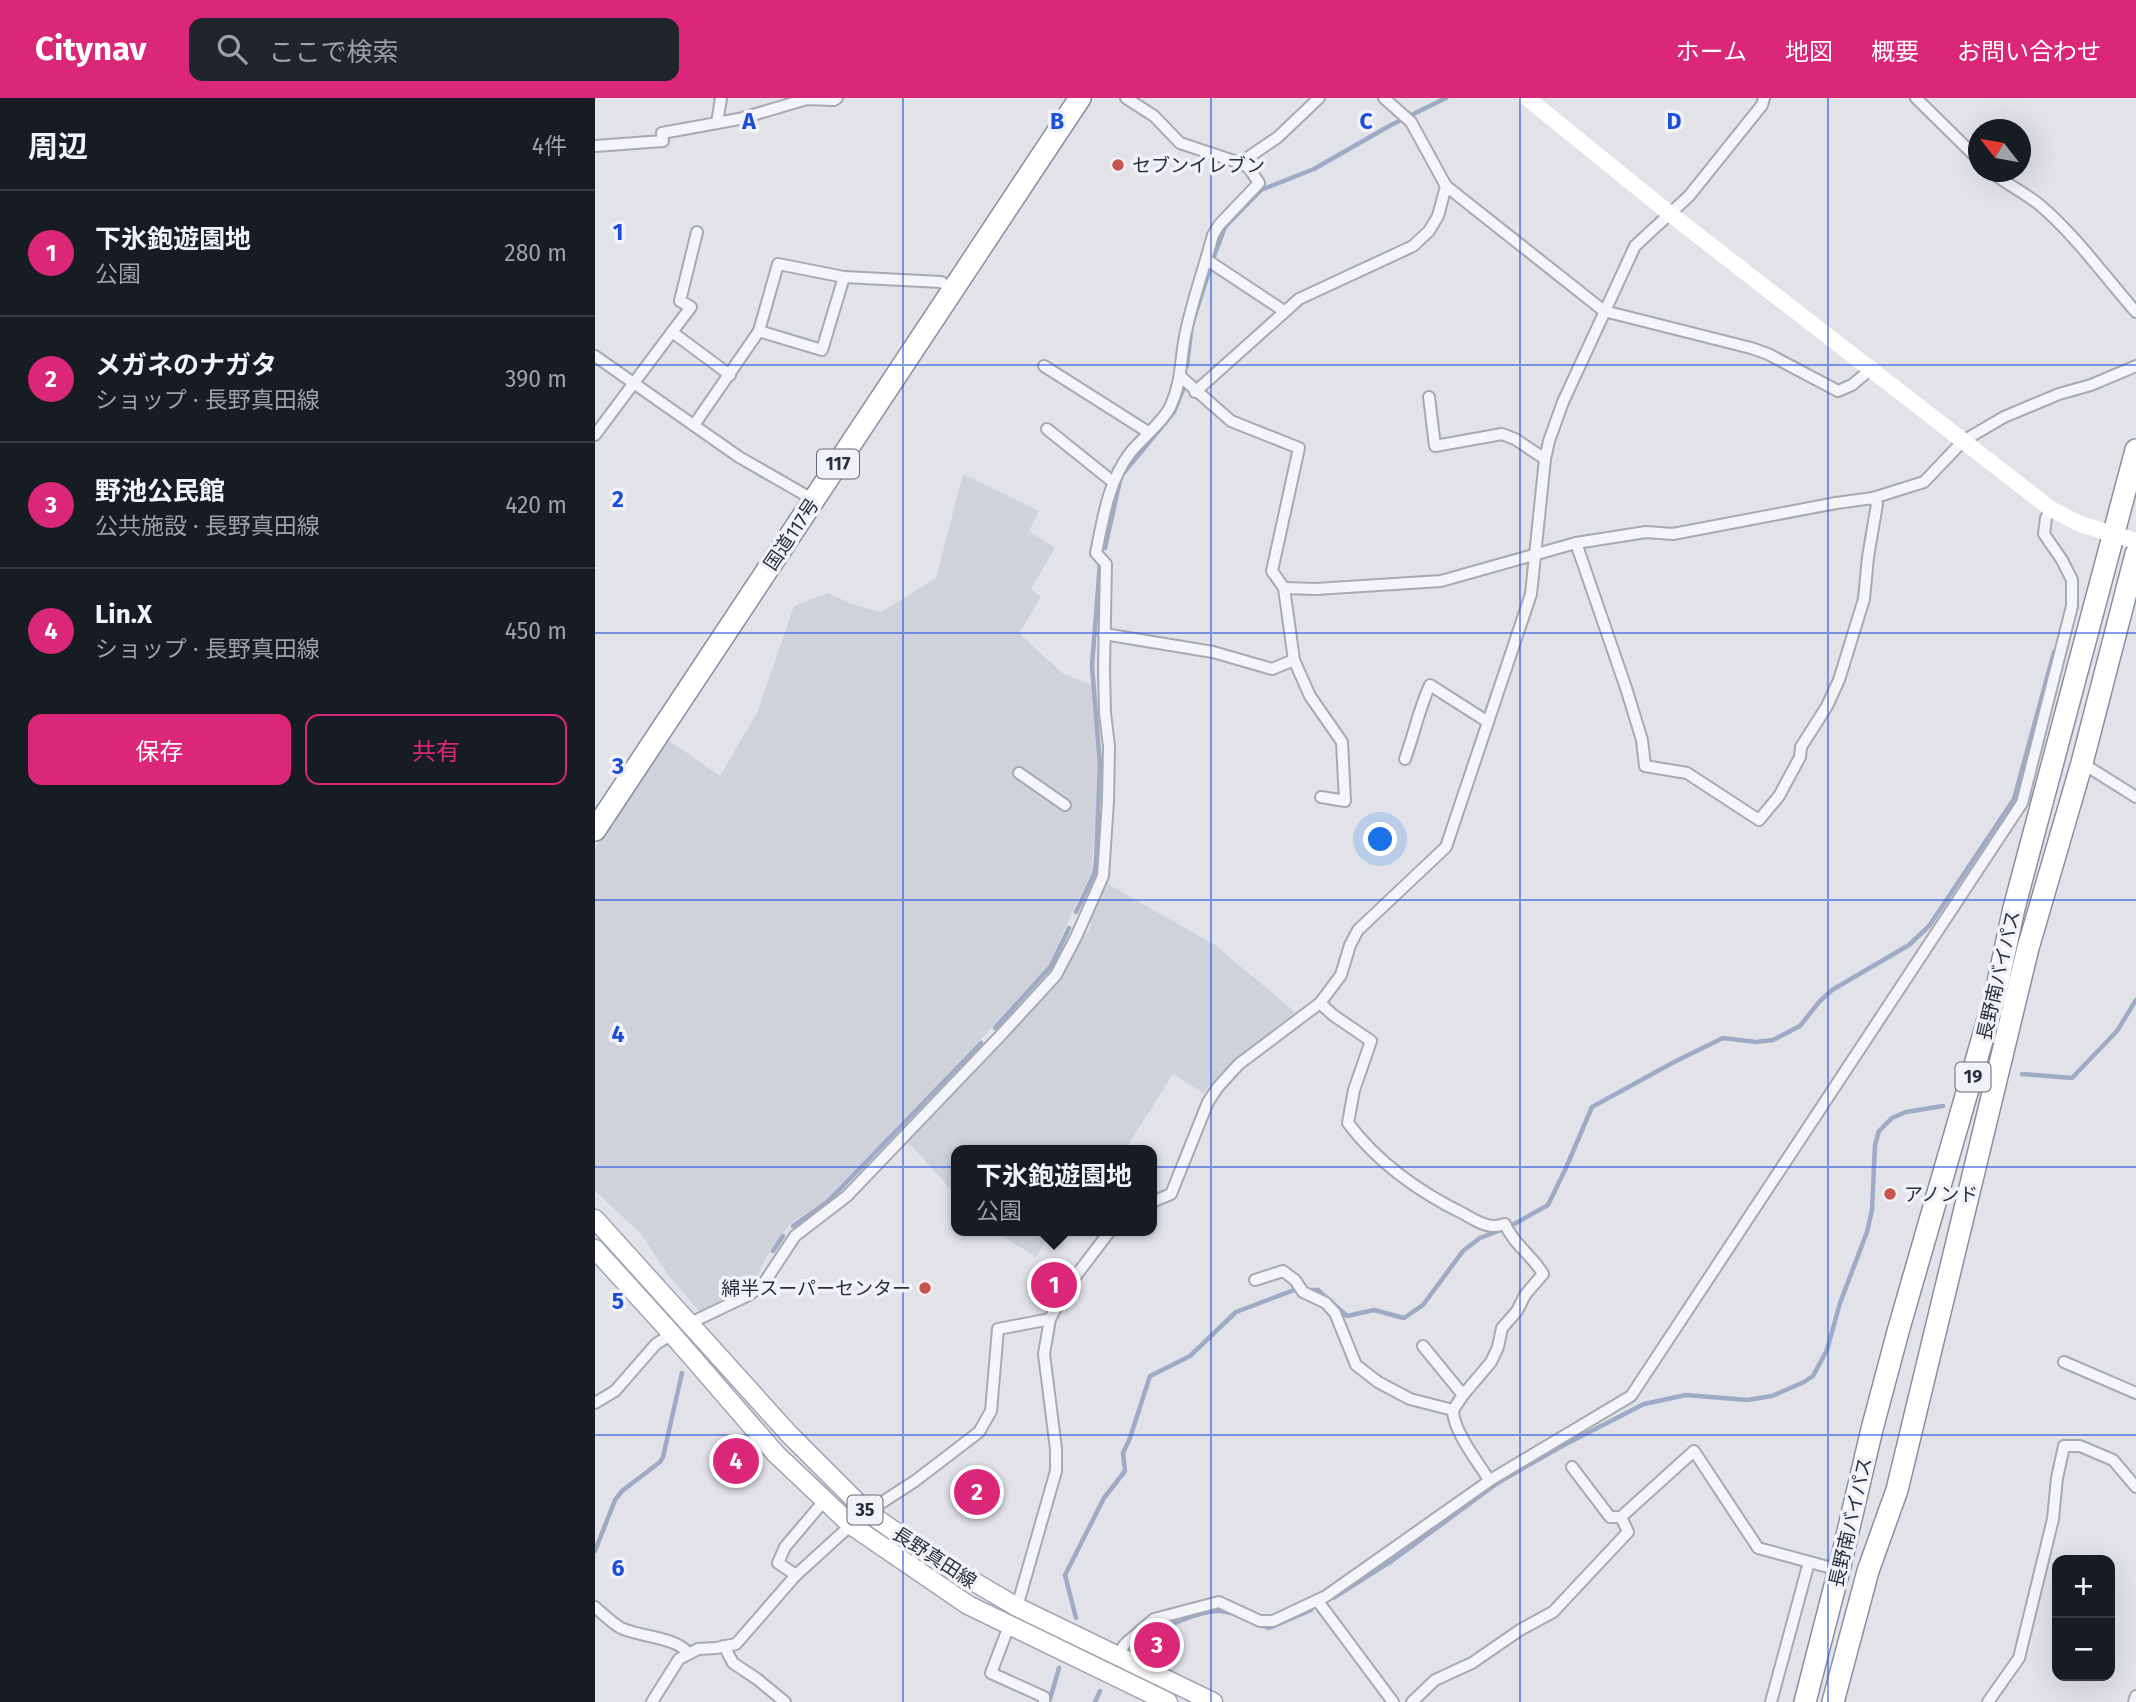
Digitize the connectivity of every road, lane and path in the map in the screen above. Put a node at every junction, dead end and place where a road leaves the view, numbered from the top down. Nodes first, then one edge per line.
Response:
1 (722, 98) edge
2 (837, 98) edge
3 (1080, 98) edge
4 (1125, 98) edge
5 (1319, 98) edge
6 (1384, 98) edge
7 (1527, 98) edge
8 (1764, 98) edge
9 (1916, 98) edge
10 (717, 123) junction
11 (595, 146) edge
12 (1968, 149) edge
13 (1240, 163) junction
14 (2005, 182) edge
15 (1446, 186) junction
16 (1669, 213) junction
17 (697, 232) dead end
18 (1207, 260) junction
19 (844, 277) junction
20 (952, 289) junction
21 (1284, 311) junction
22 (1604, 311) junction
23 (2136, 312) edge
24 (759, 331) junction
25 (672, 332) junction
26 (595, 356) edge
27 (1044, 366) dead end
28 (2136, 366) edge
29 (1871, 369) junction
30 (730, 375) junction
31 (1181, 377) junction
32 (633, 383) junction
33 (1195, 391) junction
34 (1429, 397) dead end
35 (694, 425) junction
36 (1047, 429) dead end
37 (1148, 432) junction
38 (596, 433) edge
39 (1963, 441) junction
40 (2136, 450) edge
41 (1545, 459) junction
42 (1113, 482) junction
43 (1874, 498) junction
44 (814, 500) junction
45 (2051, 509) junction
46 (2112, 536) junction
47 (2136, 541) edge
48 (1576, 543) junction
49 (1536, 554) junction
50 (2136, 554) edge
51 (1284, 588) junction
52 (1104, 634) junction
53 (1294, 660) junction
54 (1488, 722) junction
55 (1405, 759) dead end
56 (2082, 764) junction
57 (1019, 773) dead end
58 (1321, 797) dead end
59 (2136, 797) edge
60 (1065, 804) dead end
61 (596, 827) edge
62 (1320, 1003) junction
63 (1157, 1200) edge
64 (595, 1219) edge
65 (1106, 1236) edge
66 (595, 1250) edge
67 (1255, 1280) dead end
68 (1050, 1319) junction
69 (688, 1324) junction
70 (671, 1334) junction
71 (1423, 1346) dead end
72 (2063, 1362) dead end
73 (2136, 1394) edge
74 (1462, 1395) junction
75 (595, 1403) edge
76 (1453, 1410) junction
77 (1572, 1467) dead end
78 (1489, 1480) junction
79 (2136, 1486) edge
80 (818, 1508) dead end
81 (867, 1512) junction
82 (1621, 1517) junction
83 (851, 1525) junction
84 (1809, 1562) junction
85 (1839, 1570) junction
86 (796, 1575) junction
87 (1317, 1600) junction
88 (595, 1607) edge
89 (1017, 1607) junction
90 (1009, 1626) junction
91 (724, 1646) junction
92 (688, 1653) junction
93 (1117, 1656) junction
94 (2136, 1696) edge
95 (1046, 1700) edge
96 (652, 1702) edge
97 (785, 1702) edge
98 (1168, 1702) edge
99 (1213, 1702) edge
100 (1393, 1702) edge
101 (1412, 1702) edge
102 (1771, 1702) edge
103 (1805, 1702) edge
104 (1833, 1702) edge
105 (1988, 1702) edge
106 (2134, 1702) edge

1 - 10 street
2 - 10 street
3 - 20 highway, 国道117号 / 117
4 - 13 street
5 - 13 street
6 - 15 street
7 - 16 street
8 - 16 street
9 - 12 street
10 - 11 street
13 - 18 street
14 - 23 street
15 - 21 street
15 - 22 street
16 - 22 street
16 - 29 street
17 - 25 street
18 - 21 street
18 - 31 street
19 - 20 street
19 - 24 street
19 - 24 street
20 - 44 highway, 国道117号 / 117
21 - 33 street
22 - 29 street
22 - 41 street
24 - 30 street
25 - 30 street
25 - 32 street
26 - 32 street
27 - 37 street
28 - 39 street
29 - 39 street
30 - 35 street
31 - 33 street
31 - 37 street
32 - 35 street
32 - 38 street
33 - 51 street
34 - 41 street
35 - 44 street
36 - 42 street
37 - 42 street
39 - 43 street
39 - 45 street
40 - 46 highway, 長野南バイパス / 19
41 - 49 street
42 - 52 street
43 - 48 street
43 - 48 street
44 - 61 highway, 国道117号 / 117
45 - 46 street
45 - 78 street
46 - 47 street
46 - 85 highway, 長野南バイパス / 19
48 - 49 street
49 - 51 street
49 - 54 street
50 - 56 highway, 長野南バイパス / 19
51 - 53 street
52 - 53 street
52 - 69 street
53 - 58 street
54 - 55 street
54 - 62 street
56 - 59 street
56 - 104 highway, 長野南バイパス / 19
57 - 60 street
62 - 63 street
62 - 74 street
64 - 69 main road, 長野真田線 / 35
65 - 68 street
66 - 70 main road, 長野真田線 / 35
67 - 76 street
68 - 81 street
68 - 89 street
69 - 81 main road, 長野真田線 / 35
70 - 75 street
70 - 83 main road, 長野真田線 / 35
71 - 74 street
72 - 73 street
74 - 76 street
76 - 78 street
77 - 82 street
78 - 87 street
79 - 105 street
80 - 86 street
81 - 83 street
81 - 89 main road, 長野真田線 / 35
82 - 84 street
82 - 101 street
83 - 86 street
83 - 90 main road, 長野真田線 / 35
84 - 85 street
84 - 102 street
85 - 103 highway, 長野南バイパス / 19
86 - 91 street
87 - 93 street
87 - 100 street
88 - 92 street
89 - 93 main road, 長野真田線 / 35
90 - 95 street
90 - 98 main road, 長野真田線 / 35
91 - 92 street
91 - 97 street
92 - 96 street
93 - 99 main road, 長野真田線 / 35
94 - 106 street

